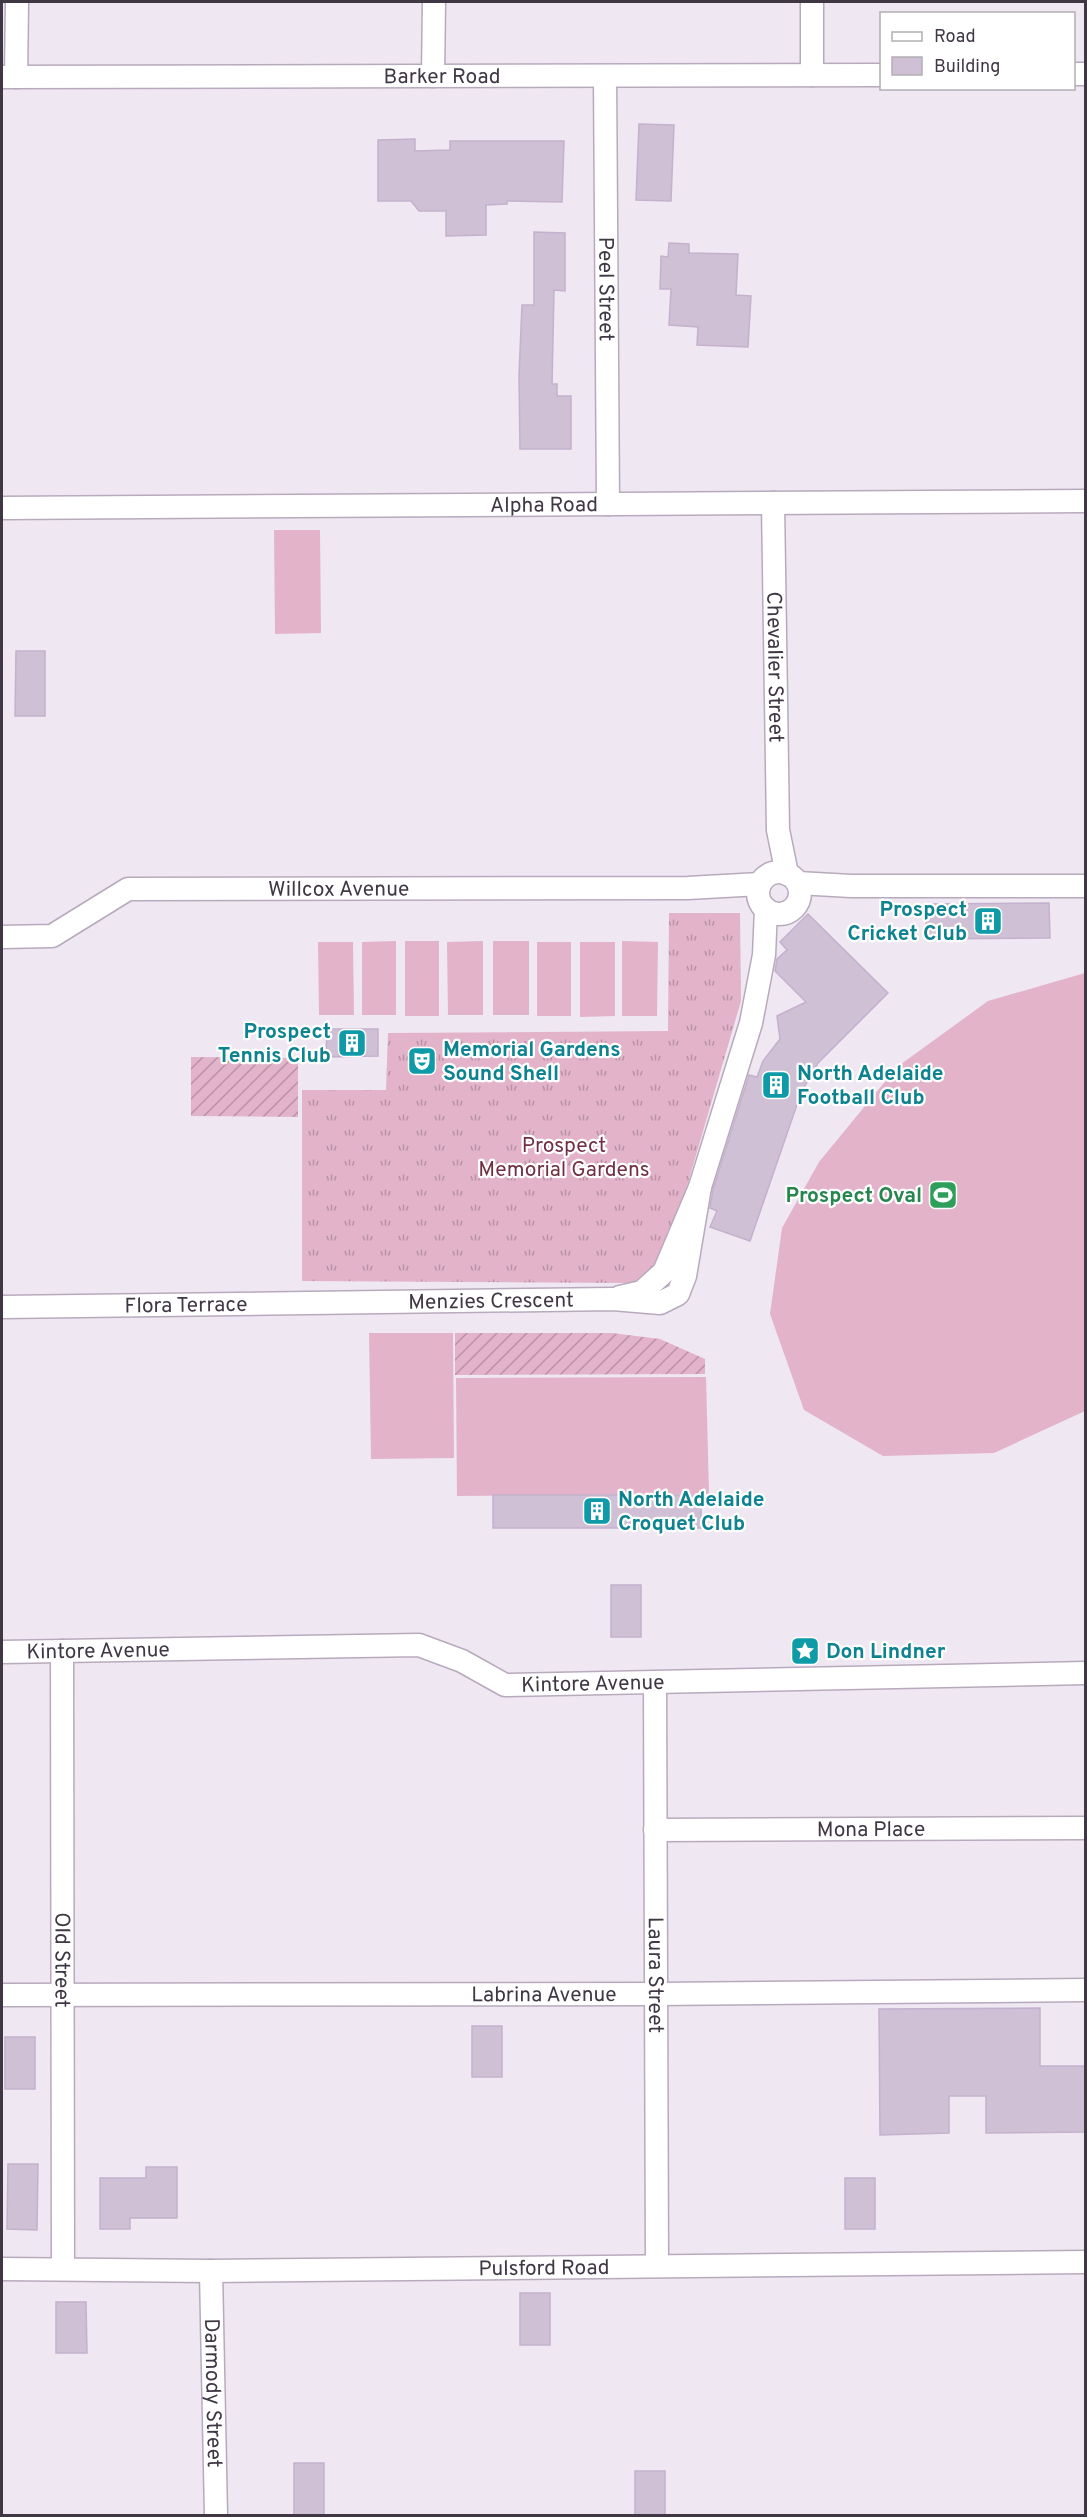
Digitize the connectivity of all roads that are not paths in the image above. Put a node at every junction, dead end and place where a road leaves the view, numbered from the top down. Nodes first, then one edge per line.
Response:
1 (17, 2) edge
2 (434, 2) edge
3 (812, 2) edge
4 (606, 75) junction
5 (812, 75) junction
6 (880, 75) edge
7 (433, 76) junction
8 (9, 77) edge
9 (1086, 501) edge
10 (773, 503) junction
11 (608, 504) junction
12 (2, 508) edge
13 (1086, 886) edge
14 (778, 893) junction
15 (2, 937) edge
16 (370, 1304) joint
17 (2, 1306) edge
18 (2, 1652) edge
19 (62, 1652) junction
20 (1086, 1673) edge
21 (655, 1683) junction
22 (1086, 1828) edge
23 (655, 1830) junction
24 (1086, 1990) edge
25 (656, 1994) junction
26 (2, 1995) edge
27 (63, 1995) junction
28 (1086, 2262) edge
29 (657, 2266) junction
30 (2, 2269) edge
31 (63, 2269) junction
32 (211, 2271) junction
33 (216, 2516) edge

1 - 8 street
2 - 7 street
3 - 5 street
4 - 5 street, Barker Road
4 - 7 street, Barker Road
4 - 11 street, Peel Street
5 - 6 street, Barker Road
7 - 8 street, Barker Road
9 - 10 street, Alpha Road
10 - 11 street, Alpha Road
10 - 14 street, Chevalier Street
11 - 12 street, Alpha Road
13 - 14 street, Willcox Avenue
14 - 15 street, Willcox Avenue
14 - 16 street, Menzies Crescent
16 - 17 street, Flora Terrace
18 - 19 street, Kintore Avenue
19 - 21 street, Kintore Avenue
19 - 27 street, Old Street
20 - 21 street, Kintore Avenue
21 - 23 street, Laura Street
22 - 23 street, Mona Place
23 - 25 street, Laura Street
24 - 25 street, Labrina Avenue
25 - 27 street, Labrina Avenue
25 - 29 street, Laura Street
26 - 27 street, Labrina Avenue
27 - 31 street, Old Street
28 - 29 street, Pulsford Road
29 - 32 street, Pulsford Road
30 - 31 street, Pulsford Road
31 - 32 street, Pulsford Road
32 - 33 street, Darmody Street

